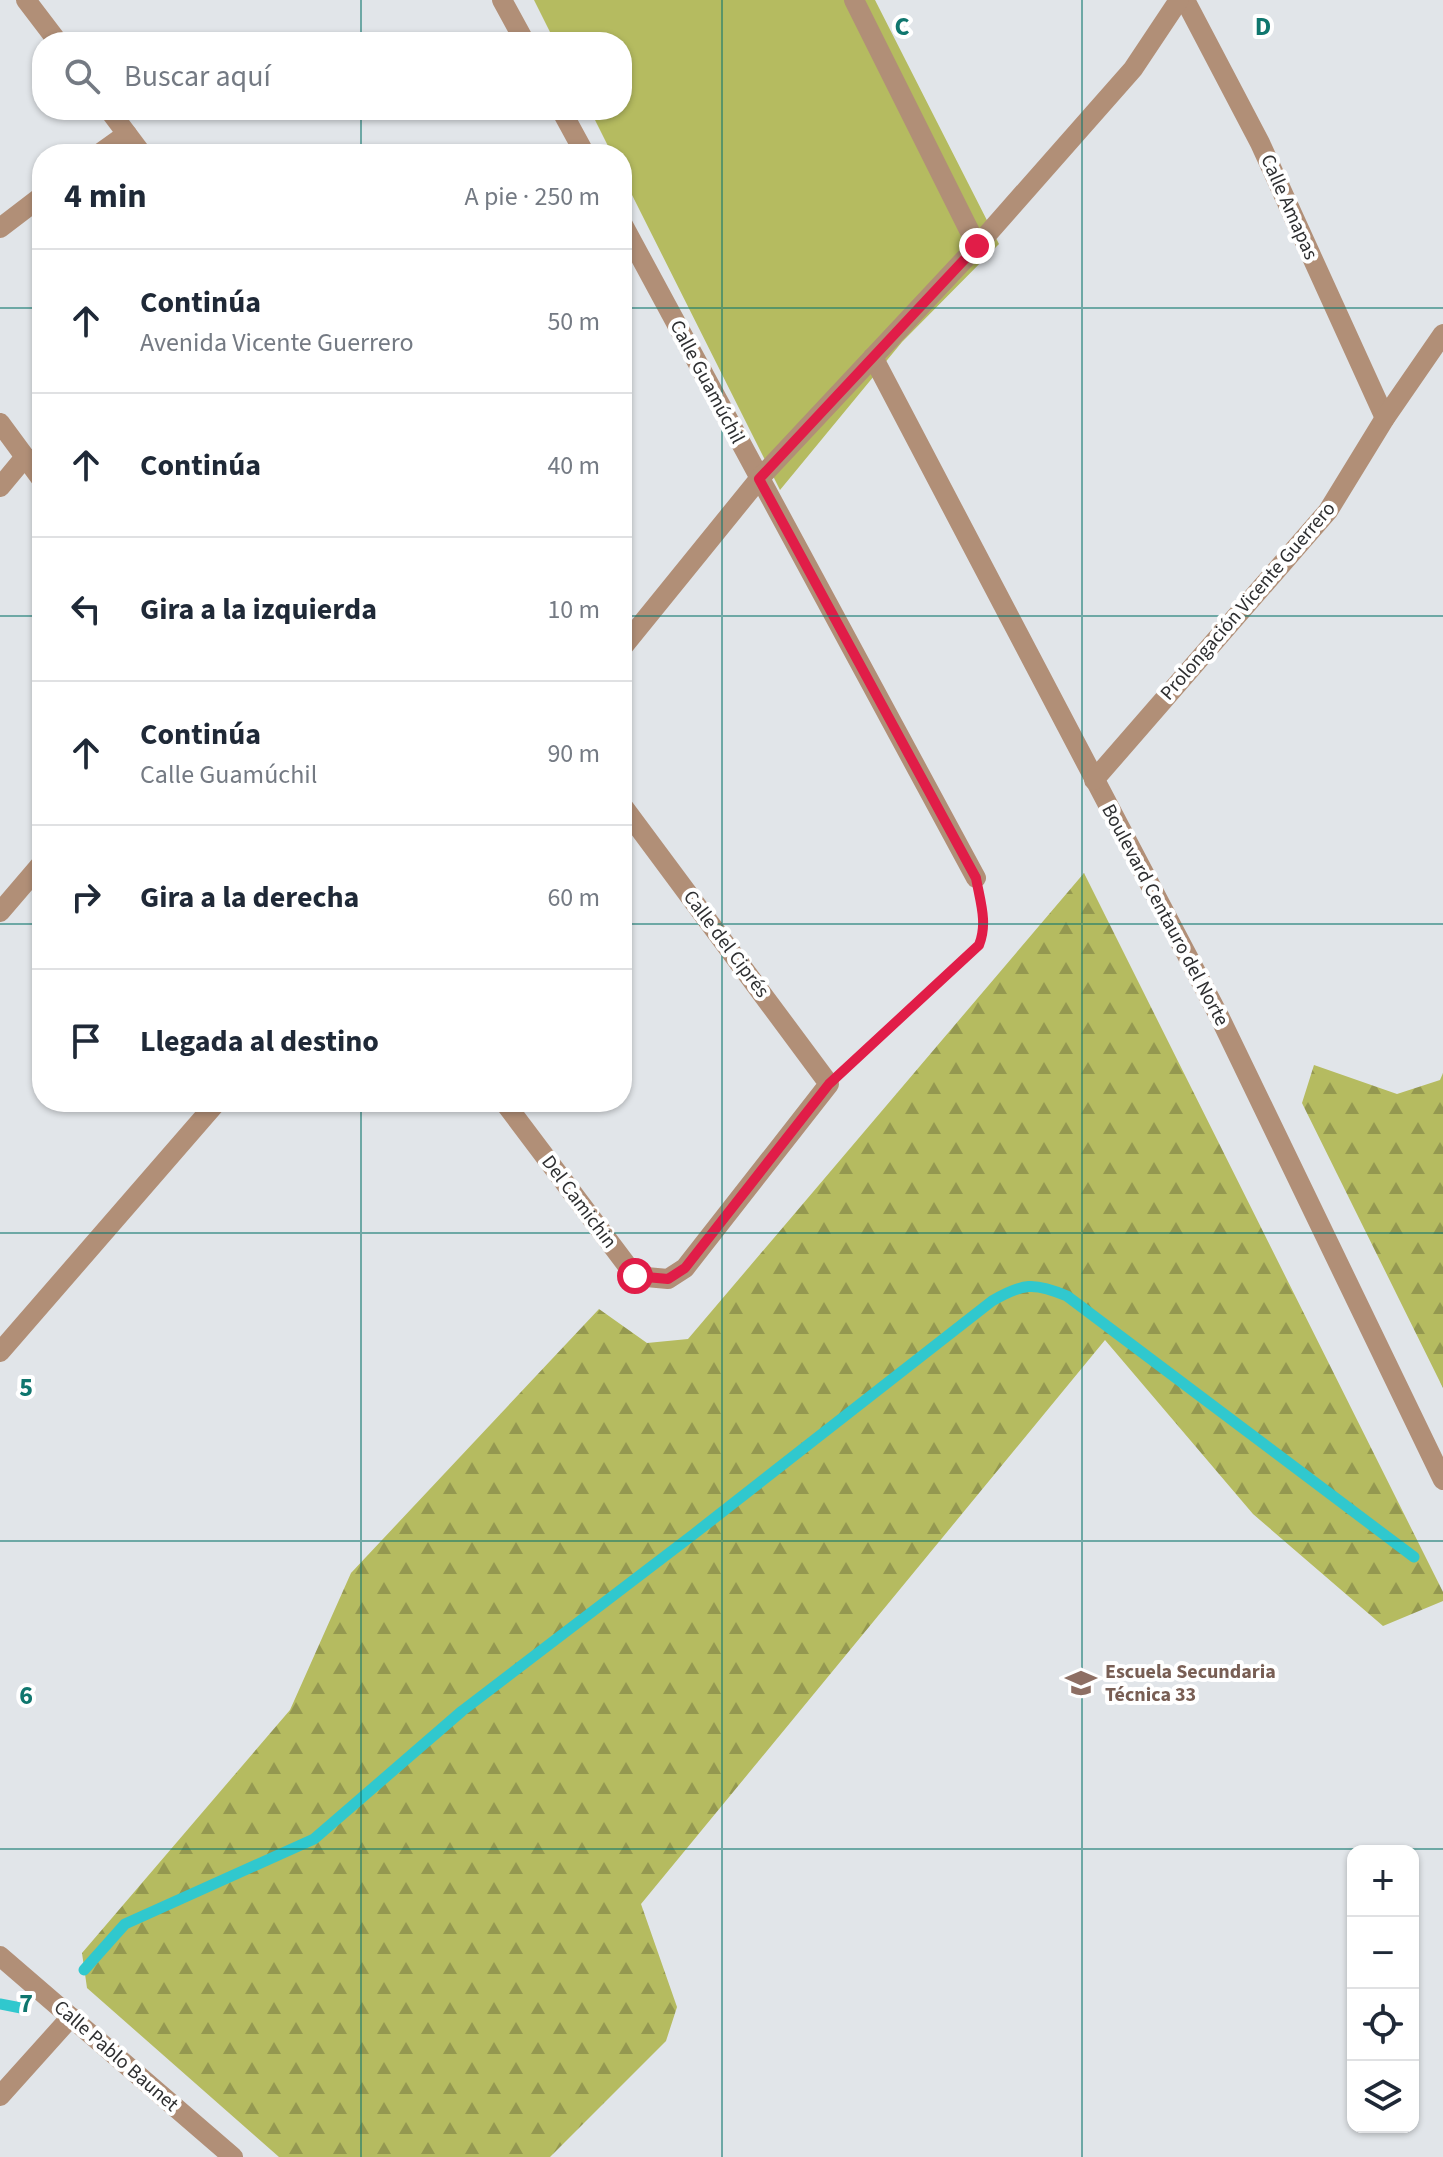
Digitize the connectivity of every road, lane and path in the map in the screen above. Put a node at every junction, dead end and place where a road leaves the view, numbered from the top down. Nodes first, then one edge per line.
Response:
1 (26, 0) edge
2 (502, 0) edge
3 (854, 0) edge
4 (1182, 0) edge
5 (50, 32) edge
6 (520, 32) edge
7 (116, 120) edge
8 (566, 120) edge
9 (127, 134) junction
10 (113, 144) edge
11 (134, 144) edge
12 (580, 144) edge
13 (32, 204) edge
14 (0, 228) edge
15 (632, 242) edge
16 (977, 246) junction
17 (1443, 334) edge
18 (873, 357) junction
19 (1385, 418) junction
20 (0, 423) edge
21 (25, 457) junction
22 (32, 466) edge
23 (759, 479) junction
24 (0, 487) edge
25 (632, 636) edge
26 (1094, 780) junction
27 (632, 818) edge
28 (32, 875) edge
29 (976, 878) joint
30 (0, 912) edge
31 (829, 1084) junction
32 (208, 1112) edge
33 (512, 1112) edge
34 (0, 1352) edge
35 (1443, 1480) edge
36 (0, 1956) edge
37 (71, 2017) junction
38 (0, 2096) edge
39 (233, 2157) edge

1 - 5 street
2 - 6 street
3 - 16 street
4 - 16 street
4 - 19 street, Calle Amapas
7 - 9 street
8 - 12 street
9 - 10 street
9 - 11 street
13 - 14 street
15 - 23 street, Calle Guamúchil
16 - 18 street
17 - 19 street, Prolongación Vicente Guerrero
18 - 23 street
18 - 26 street, Boulevard Centauro del Norte
19 - 26 street, Prolongación Vicente Guerrero
20 - 21 street
21 - 22 street
21 - 24 street
23 - 25 street
23 - 29 street, Calle Guamúchil
26 - 35 street, Boulevard Centauro del Norte
27 - 31 street, Calle del Ciprés
28 - 30 street
29 - 31 path
31 - 33 street, Del Camichin
32 - 34 street
36 - 37 street, Calle Pablo Baunet
37 - 38 street
37 - 39 street, Calle Pablo Baunet

